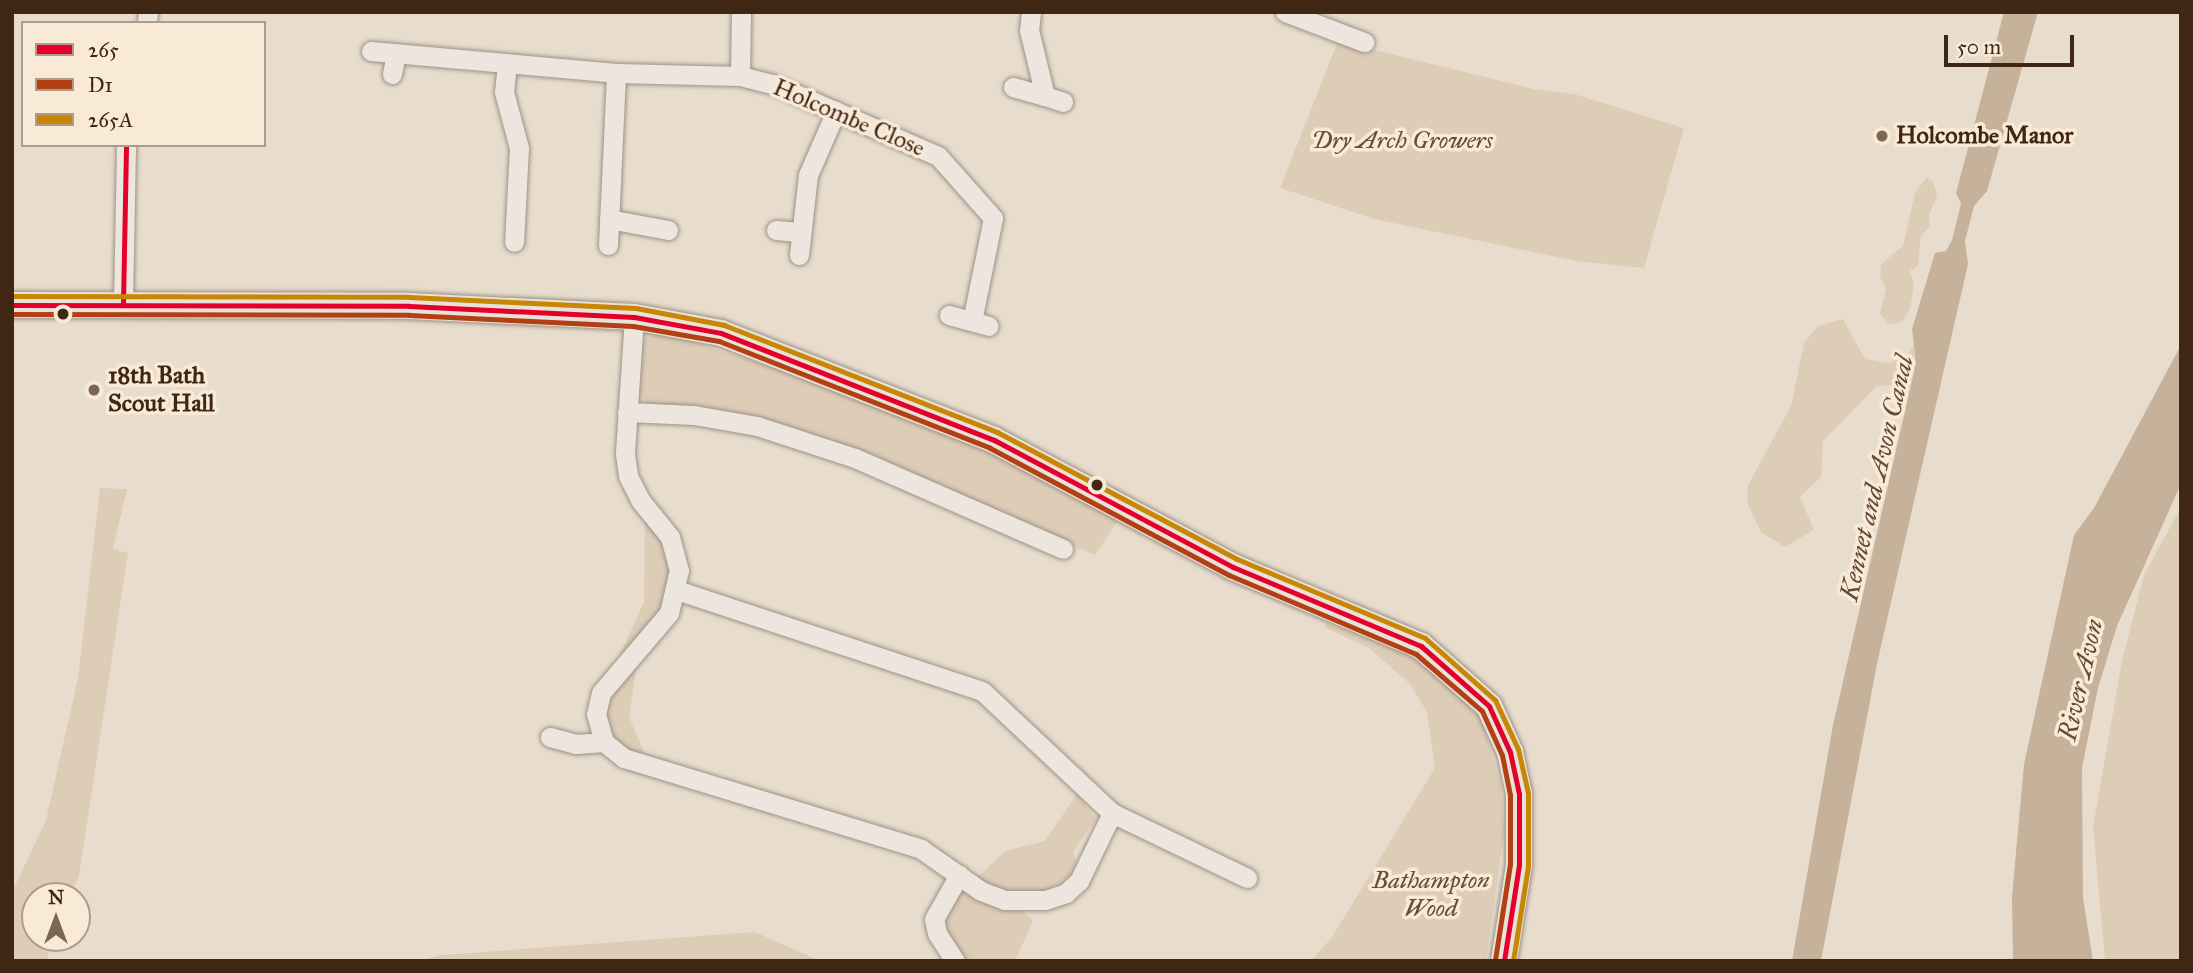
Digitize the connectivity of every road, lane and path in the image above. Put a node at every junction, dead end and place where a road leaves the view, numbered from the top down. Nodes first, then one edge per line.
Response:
1 (741, 12) edge
2 (1031, 12) edge
3 (1285, 12) edge
4 (1364, 42) dead end
5 (372, 51) dead end
6 (396, 53) junction
7 (507, 64) junction
8 (392, 74) dead end
9 (616, 74) junction
10 (740, 76) junction
11 (1013, 87) dead end
12 (836, 111) junction
13 (126, 147) edge
14 (609, 219) junction
15 (668, 230) dead end
16 (776, 230) dead end
17 (801, 232) junction
18 (514, 242) dead end
19 (608, 245) dead end
20 (799, 255) dead end
21 (122, 304) junction
22 (12, 305) edge
23 (949, 315) dead end
24 (634, 317) junction
25 (627, 412) junction
26 (1063, 550) dead end
27 (677, 590) junction
28 (550, 737) dead end
29 (604, 742) junction
30 (1112, 813) junction
31 (959, 875) junction
32 (1247, 878) dead end
33 (954, 961) edge
34 (1504, 961) edge

1 - 10 street, Holcombe Close
2 - 11 street
3 - 4 street
5 - 6 street, Holcombe Close
6 - 7 street, Holcombe Close
6 - 8 street
7 - 9 street, Holcombe Close
7 - 18 street
9 - 10 street, Holcombe Close
9 - 14 street
10 - 12 street, Holcombe Close
12 - 17 street
12 - 23 street, Holcombe Close
13 - 21 street
14 - 15 street
14 - 19 street
16 - 17 street
17 - 20 street
21 - 22 highway
21 - 24 highway
24 - 25 street
24 - 34 highway
25 - 26 street
25 - 27 street
27 - 29 street
27 - 30 street
28 - 29 street
29 - 31 street
30 - 31 street
30 - 32 street
31 - 33 street

